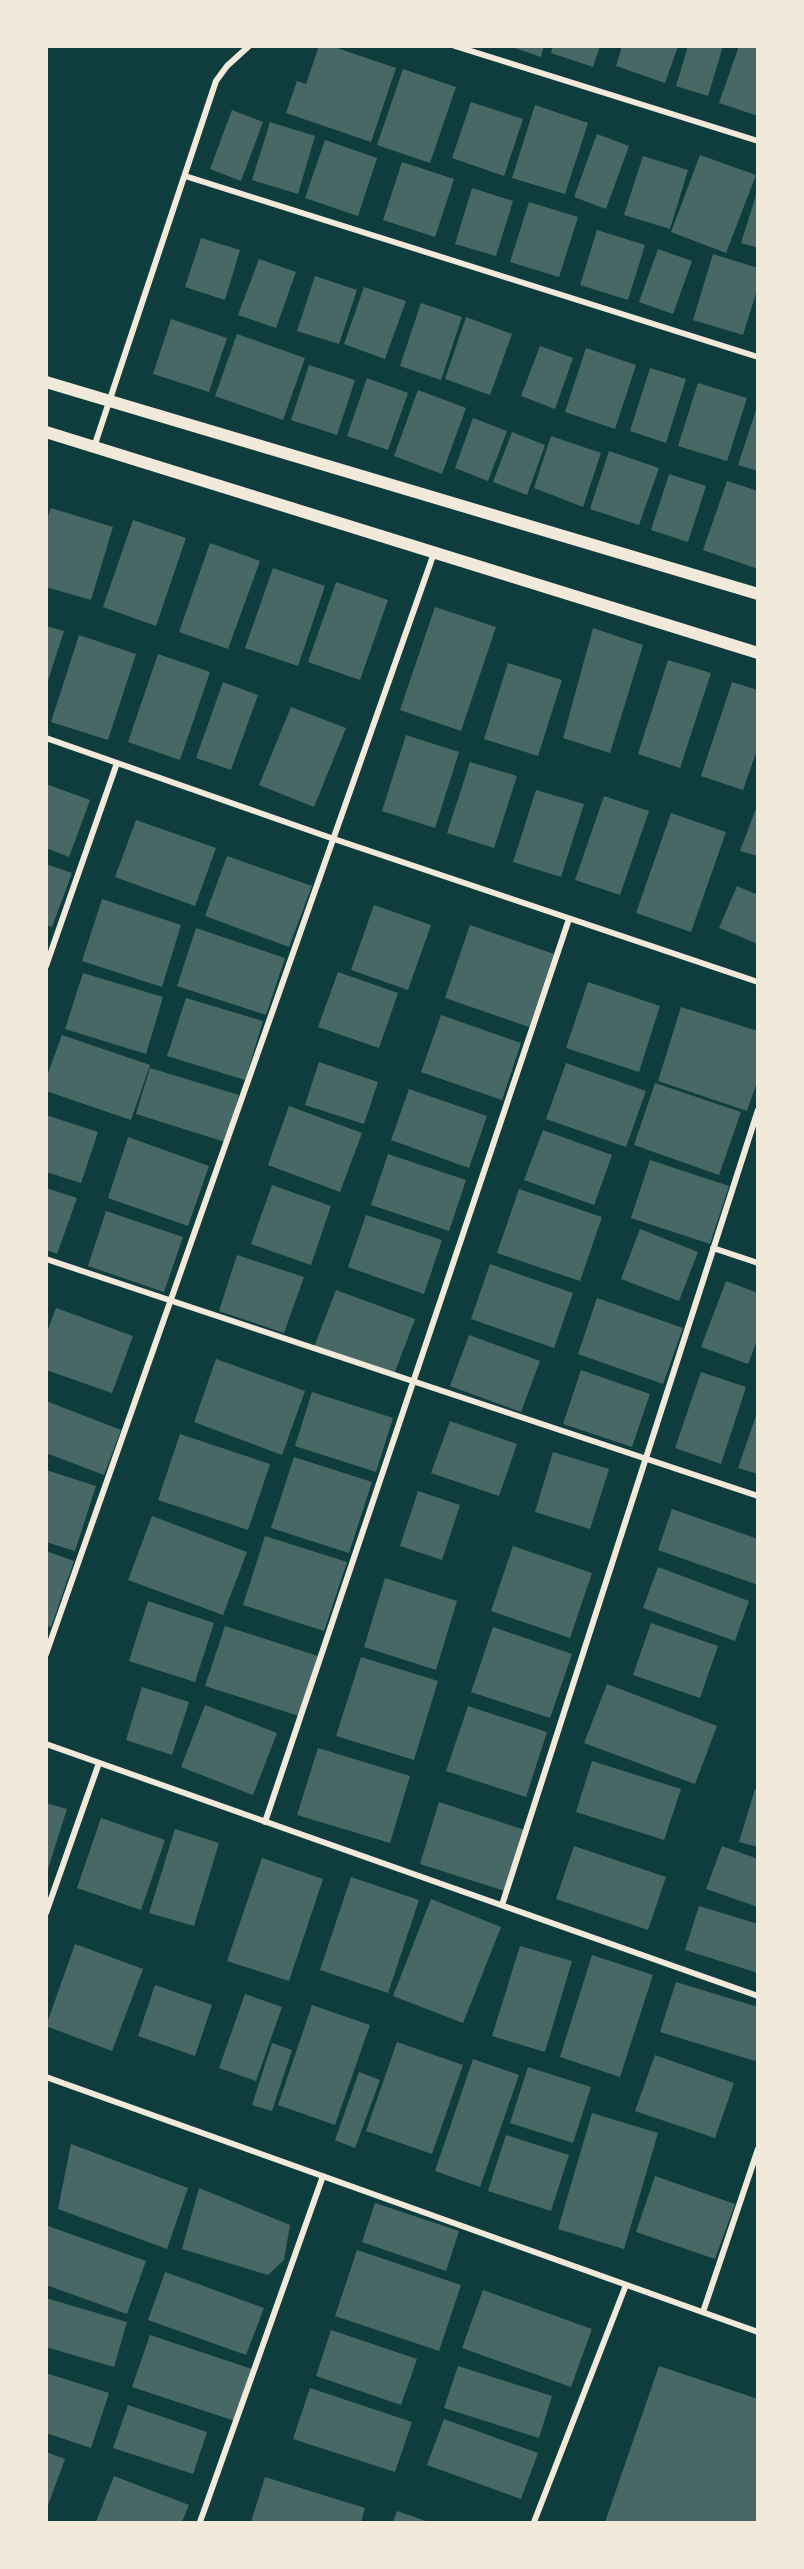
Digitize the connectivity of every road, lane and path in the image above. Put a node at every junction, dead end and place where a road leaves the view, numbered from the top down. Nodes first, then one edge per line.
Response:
1 (249, 46) edge
2 (455, 46) edge
3 (758, 141) edge
4 (185, 176) junction
5 (758, 357) edge
6 (46, 382) edge
7 (108, 400) junction
8 (46, 432) edge
9 (94, 447) junction
10 (434, 553) junction
11 (758, 594) edge
12 (758, 653) edge
13 (46, 738) edge
14 (117, 763) junction
15 (334, 839) junction
16 (569, 919) junction
17 (46, 966) edge
18 (758, 981) edge
19 (758, 1110) edge
20 (713, 1248) junction
21 (46, 1259) edge
22 (758, 1263) edge
23 (171, 1300) junction
24 (413, 1382) junction
25 (645, 1459) junction
26 (758, 1496) edge
27 (46, 1654) edge
28 (46, 1744) edge
29 (99, 1764) junction
30 (265, 1822) junction
31 (502, 1905) junction
32 (46, 1913) edge
33 (758, 1996) edge
34 (46, 2077) edge
35 (758, 2149) edge
36 (323, 2176) junction
37 (626, 2285) junction
38 (703, 2312) junction
39 (758, 2332) edge
40 (200, 2523) edge
41 (534, 2523) edge

1 - 4 street
2 - 3 street
4 - 5 street
4 - 7 street
6 - 7 main road
7 - 9 street
7 - 11 main road
8 - 9 main road
9 - 10 main road
10 - 12 main road
10 - 15 street
13 - 14 street
14 - 15 street
14 - 17 street
15 - 16 street
15 - 23 street
16 - 18 street
16 - 24 street
19 - 20 street
20 - 22 street
20 - 25 street
21 - 23 street
23 - 24 street
23 - 27 street
24 - 25 street
24 - 30 street
25 - 26 street
25 - 31 street
28 - 29 street
29 - 30 street
29 - 32 street
30 - 31 street
31 - 33 street
34 - 36 street
35 - 38 street
36 - 37 street
36 - 40 street
37 - 38 street
37 - 41 street
38 - 39 street

